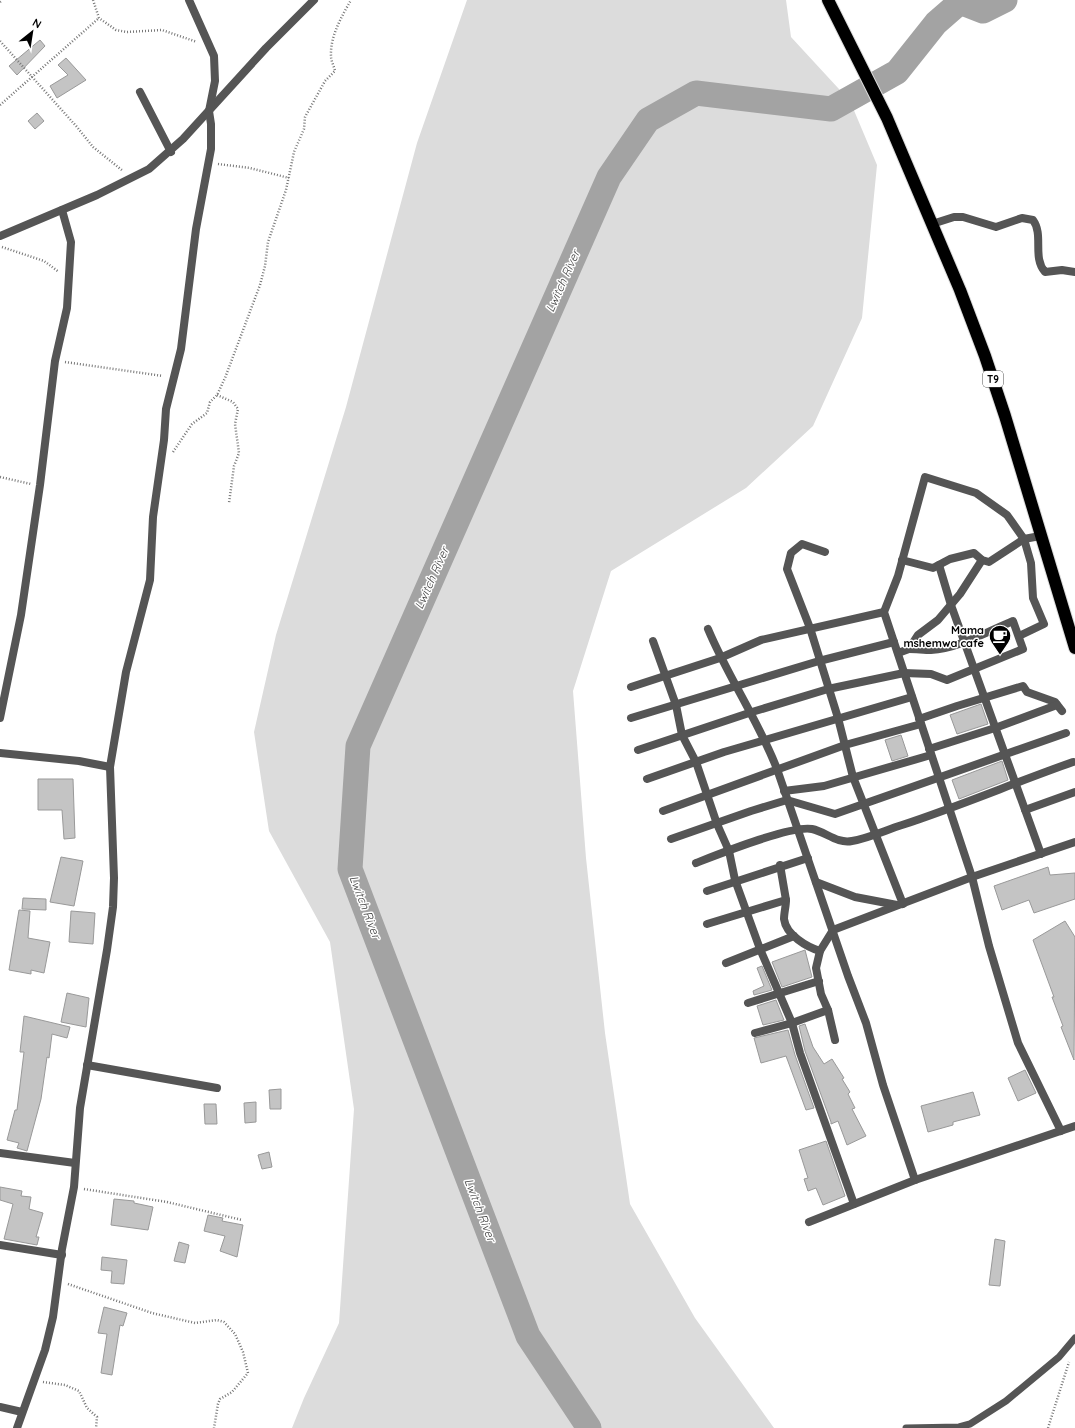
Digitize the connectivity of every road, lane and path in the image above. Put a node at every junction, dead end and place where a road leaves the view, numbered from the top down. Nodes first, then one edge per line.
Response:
1 (93, 0) edge
2 (189, 0) edge
3 (314, 0) edge
4 (351, 0) edge
5 (830, 5) edge
6 (99, 18) junction
7 (0, 41) edge
8 (209, 46) junction
9 (33, 77) junction
10 (140, 92) dead end
11 (0, 105) edge
12 (209, 112) junction
13 (171, 152) junction
14 (209, 163) junction
15 (133, 178) junction
16 (289, 178) junction
17 (62, 210) junction
18 (932, 224) junction
19 (0, 236) edge
20 (0, 246) edge
21 (1075, 272) edge
22 (69, 284) junction
23 (55, 361) junction
24 (174, 378) junction
25 (217, 395) junction
26 (160, 467) junction
27 (0, 477) edge
28 (40, 485) junction
29 (229, 503) dead end
30 (1040, 536) junction
31 (1024, 539) junction
32 (825, 552) dead end
33 (902, 560) junction
34 (982, 560) junction
35 (939, 565) junction
36 (951, 605) junction
37 (884, 612) junction
38 (810, 628) junction
39 (708, 629) dead end
40 (1019, 636) junction
41 (653, 641) dead end
42 (964, 641) junction
43 (894, 642) junction
44 (1075, 648) edge
45 (909, 649) junction
46 (898, 653) junction
47 (720, 658) junction
48 (819, 661) junction
49 (975, 670) junction
50 (904, 673) junction
51 (664, 676) junction
52 (736, 686) junction
53 (631, 687) dead end
54 (828, 689) junction
55 (985, 696) junction
56 (912, 697) junction
57 (676, 705) junction
58 (752, 712) junction
59 (0, 718) edge
60 (631, 718) dead end
61 (838, 718) junction
62 (920, 722) junction
63 (995, 728) junction
64 (1066, 733) dead end
65 (682, 735) junction
66 (766, 740) junction
67 (845, 745) junction
68 (638, 750) dead end
69 (930, 752) junction
70 (0, 753) edge
71 (1004, 754) junction
72 (696, 762) junction
73 (1073, 762) dead end
74 (110, 767) junction
75 (777, 769) junction
76 (853, 777) junction
77 (647, 779) dead end
78 (939, 779) junction
79 (1016, 782) junction
80 (784, 791) junction
81 (1075, 792) edge
82 (706, 795) junction
83 (787, 800) junction
84 (864, 804) junction
85 (950, 810) junction
86 (1025, 810) junction
87 (663, 811) dead end
88 (716, 824) junction
89 (798, 830) junction
90 (876, 833) junction
91 (671, 840) dead end
92 (1075, 842) edge
93 (729, 850) junction
94 (1041, 854) junction
95 (808, 858) junction
96 (696, 863) dead end
97 (780, 865) junction
98 (972, 877) junction
99 (736, 880) junction
100 (816, 882) junction
101 (707, 891) dead end
102 (786, 900) junction
103 (901, 904) junction
104 (747, 911) junction
105 (707, 924) dead end
106 (833, 930) junction
107 (794, 936) junction
108 (760, 950) junction
109 (820, 951) junction
110 (726, 963) dead end
111 (819, 981) junction
112 (780, 992) junction
113 (748, 1003) dead end
114 (828, 1010) junction
115 (792, 1023) junction
116 (755, 1033) dead end
117 (835, 1040) dead end
118 (87, 1065) junction
119 (217, 1088) dead end
120 (1075, 1126) edge
121 (1061, 1131) junction
122 (0, 1153) edge
123 (75, 1163) junction
124 (915, 1180) junction
125 (74, 1188) junction
126 (854, 1204) junction
127 (242, 1220) dead end
128 (809, 1222) dead end
129 (0, 1245) edge
130 (62, 1255) junction
131 (58, 1281) junction
132 (1075, 1338) edge
133 (1071, 1356) dead end
134 (35, 1382) junction
135 (0, 1407) edge
136 (22, 1412) junction
137 (959, 1427) edge
138 (17, 1428) edge
139 (96, 1428) edge
140 (214, 1428) edge
141 (906, 1428) edge
142 (1048, 1428) edge

1 - 6 path
2 - 8 street
3 - 12 street
4 - 16 path
5 - 18 highway, T9
6 - 8 path
6 - 9 path
7 - 9 path
8 - 12 street
9 - 11 path
9 - 15 path
10 - 13 street
12 - 13 street
12 - 14 street
13 - 15 street
14 - 16 path
14 - 24 street
15 - 17 street
16 - 25 path
17 - 19 street
17 - 22 street
18 - 21 street
18 - 30 highway, T9
20 - 22 path
22 - 23 street
23 - 24 path
23 - 28 street
24 - 26 street
25 - 26 path
25 - 29 path
26 - 74 street
27 - 28 path
28 - 59 street
30 - 31 street
30 - 44 highway, T9
31 - 33 street
31 - 34 street
31 - 40 street
32 - 38 street
33 - 35 street
33 - 37 street
34 - 35 street
34 - 36 street
35 - 36 street
36 - 42 street
36 - 45 street
37 - 38 street
37 - 43 street
38 - 47 street
38 - 48 street
39 - 47 street
40 - 42 street
40 - 49 street
41 - 51 street
42 - 45 street
42 - 49 street
43 - 46 street
43 - 48 street
45 - 46 street
46 - 50 street
47 - 51 street
47 - 52 street
48 - 52 street
48 - 54 street
49 - 50 street
49 - 55 street
50 - 54 street
50 - 56 street
51 - 53 street
51 - 57 street
52 - 57 street
52 - 58 street
54 - 58 street
54 - 61 street
55 - 62 street
55 - 63 street
55 - 63 street
56 - 61 street
56 - 62 street
57 - 60 street
57 - 65 street
58 - 65 street
58 - 66 street
61 - 66 street
61 - 67 street
62 - 67 street
62 - 69 street
63 - 69 street
63 - 71 street
64 - 71 street
65 - 68 street
65 - 72 street
66 - 72 street
66 - 75 street
67 - 75 street
67 - 76 street
69 - 76 street
69 - 78 street
70 - 74 street
71 - 78 street
71 - 79 street
72 - 77 street
72 - 82 street
73 - 79 street
74 - 118 street
75 - 80 street
75 - 82 street
76 - 80 street
76 - 84 street
78 - 84 street
78 - 85 street
79 - 85 street
79 - 86 street
80 - 83 street
81 - 86 street
82 - 87 street
82 - 88 street
83 - 84 street
83 - 88 street
83 - 89 street
84 - 90 street
85 - 90 street
85 - 98 street
86 - 94 street
88 - 91 street
88 - 93 street
89 - 90 street
89 - 93 street
89 - 95 street
90 - 103 street
92 - 94 street
93 - 96 street
93 - 99 street
94 - 98 street
95 - 97 street
95 - 100 street
97 - 99 street
97 - 102 street
98 - 103 street
98 - 121 street
99 - 101 street
99 - 104 street
100 - 103 street
100 - 106 street
102 - 104 street
102 - 107 street
103 - 106 street
104 - 105 street
104 - 108 street
106 - 109 street
106 - 124 street
107 - 108 street
107 - 109 street
108 - 110 street
108 - 112 street
109 - 111 street
111 - 112 street
111 - 114 street
112 - 113 street
112 - 115 street
114 - 115 street
114 - 117 street
115 - 116 street
115 - 126 street
118 - 119 street
118 - 123 street
120 - 121 street
121 - 124 street
122 - 123 street
123 - 125 street
124 - 126 street
125 - 127 path
125 - 130 street
126 - 128 street
129 - 130 street
130 - 131 street
131 - 134 street
131 - 140 path
132 - 137 lane
133 - 142 path
134 - 136 street
134 - 139 path
135 - 136 street
136 - 138 street
137 - 141 lane

